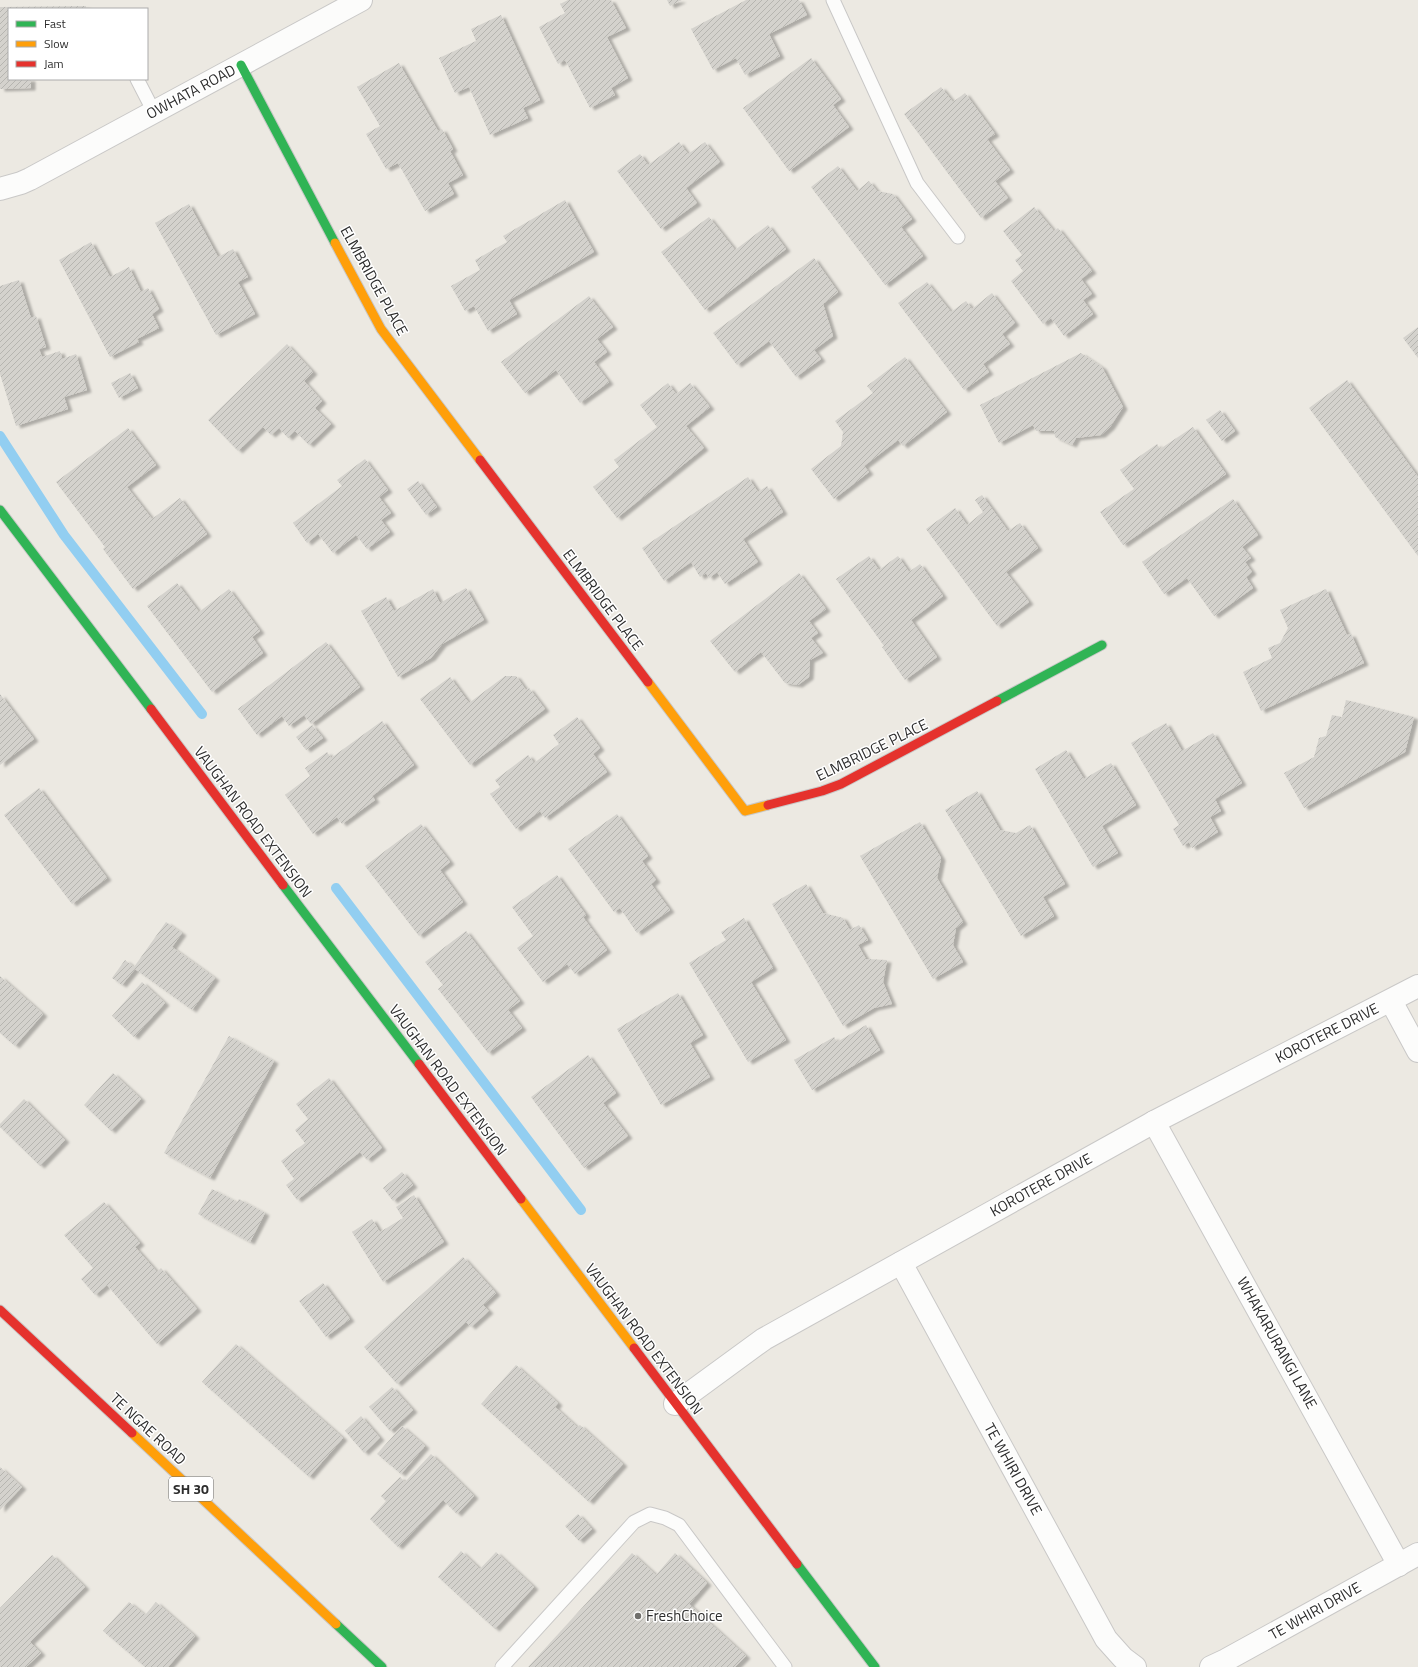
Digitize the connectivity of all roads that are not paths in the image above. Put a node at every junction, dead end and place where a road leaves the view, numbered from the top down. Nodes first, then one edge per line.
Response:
1 (361, 0) edge
2 (833, 0) edge
3 (241, 65) junction
4 (138, 80) edge
5 (154, 112) junction
6 (21, 183) junction
7 (0, 189) edge
8 (0, 201) edge
9 (958, 237) dead end
10 (0, 510) edge
11 (1102, 645) dead end
12 (1418, 986) edge
13 (1391, 1001) junction
14 (1418, 1051) edge
15 (1154, 1122) junction
16 (901, 1263) junction
17 (0, 1310) edge
18 (675, 1404) junction
19 (1418, 1554) edge
20 (1399, 1565) junction
21 (382, 1667) edge
22 (502, 1667) edge
23 (785, 1667) edge
24 (875, 1667) edge
25 (1135, 1667) edge
26 (1211, 1667) edge

1 - 3 street, OWHATA ROAD
2 - 9 lane
3 - 5 street, OWHATA ROAD
3 - 11 main road, ELMBRIDGE PLACE
4 - 5 lane
5 - 6 street, OWHATA ROAD
6 - 7 street, OWHATA ROAD
6 - 8 street, OWHATA ROAD
10 - 18 main road, VAUGHAN ROAD EXTENSION
12 - 13 street, KOROTERE DRIVE
13 - 14 street
13 - 15 street, KOROTERE DRIVE
15 - 16 street, KOROTERE DRIVE
15 - 20 street, WHAKARURANGI LANE
16 - 18 street, KOROTERE DRIVE
16 - 25 street, TE WHIRI DRIVE
17 - 21 main road, TE NGAE ROAD / SH 30
18 - 24 main road, VAUGHAN ROAD EXTENSION
19 - 20 street, TE WHIRI DRIVE
20 - 26 street, TE WHIRI DRIVE
22 - 23 lane

